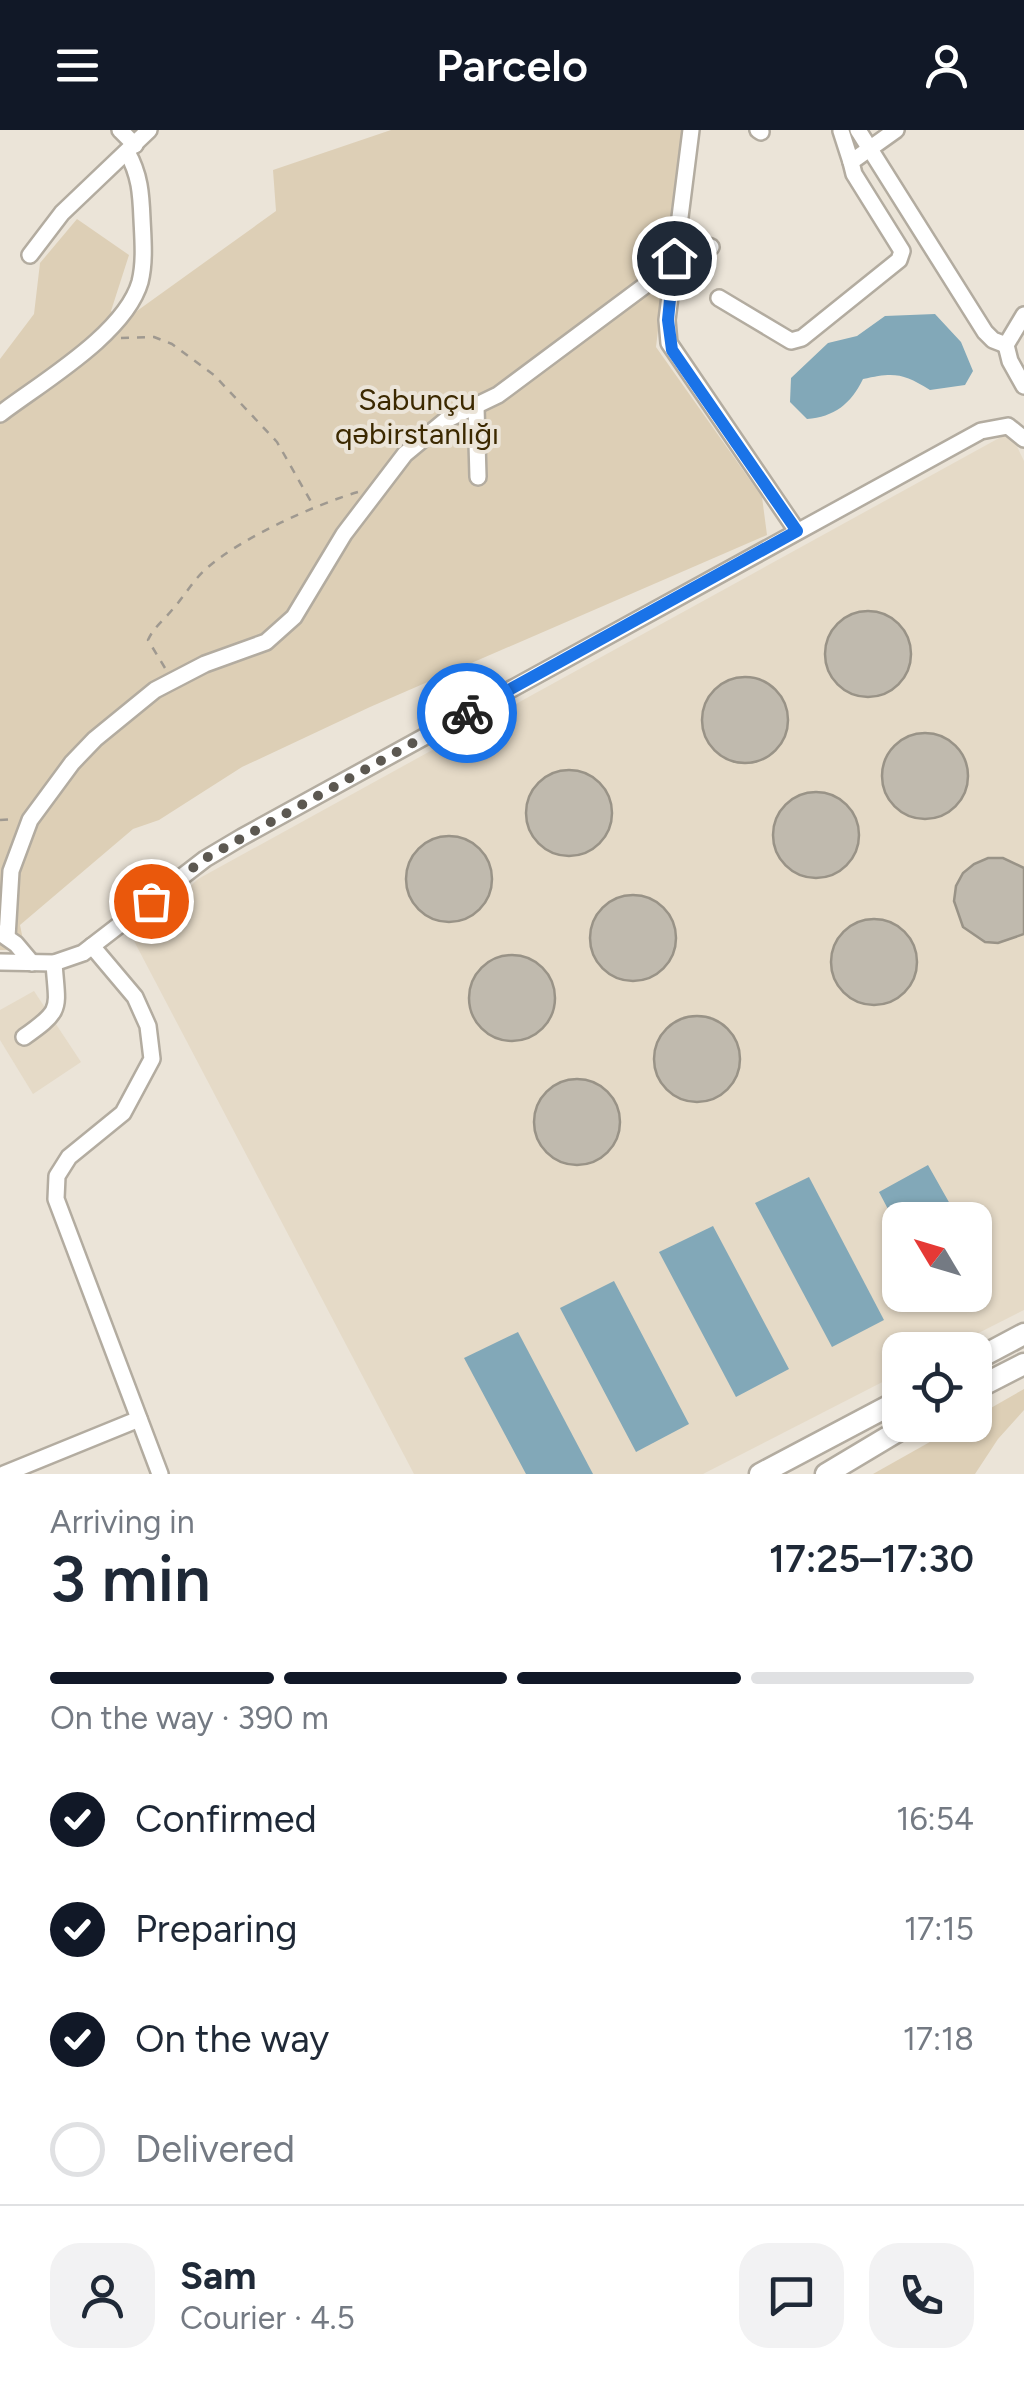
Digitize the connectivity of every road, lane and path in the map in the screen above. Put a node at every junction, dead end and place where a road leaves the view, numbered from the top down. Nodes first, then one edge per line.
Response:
1 (120, 130) edge
2 (150, 130) edge
3 (690, 130) edge
4 (858, 130) edge
5 (896, 130) edge
6 (840, 131) edge
7 (869, 146) junction
8 (131, 148) junction
9 (851, 162) junction
10 (677, 238) junction
11 (711, 247) dead end
12 (30, 255) dead end
13 (672, 278) junction
14 (720, 298) dead end
15 (1024, 315) edge
16 (105, 334) junction
17 (1006, 346) junction
18 (1024, 386) edge
19 (476, 407) junction
20 (0, 414) edge
21 (1024, 439) edge
22 (478, 477) dead end
23 (374, 492) junction
24 (314, 509) junction
25 (797, 531) junction
26 (174, 680) junction
27 (4, 935) edge
28 (92, 946) junction
29 (0, 962) edge
30 (32, 963) junction
31 (54, 963) junction
32 (24, 1036) dead end
33 (1024, 1334) edge
34 (992, 1351) edge
35 (1024, 1364) edge
36 (992, 1380) edge
37 (882, 1410) edge
38 (139, 1419) junction
39 (882, 1441) edge
40 (4, 1474) edge
41 (160, 1474) edge
42 (760, 1474) edge
43 (826, 1474) edge

1 - 8 street
2 - 8 street
3 - 10 street
4 - 7 street
5 - 7 street
6 - 9 street
7 - 9 street
7 - 17 street
8 - 12 street
8 - 16 street
9 - 14 street
10 - 11 street
10 - 13 street
13 - 19 street
13 - 25 street
15 - 17 street
16 - 20 street
16 - 24 path
17 - 18 street
19 - 22 street
19 - 23 street
21 - 25 street
23 - 24 path
23 - 26 street
24 - 26 path
25 - 28 street
26 - 27 street
27 - 30 street
28 - 31 street
28 - 38 street
29 - 30 street
30 - 31 street
31 - 32 street
33 - 34 main road
35 - 36 main road
37 - 42 main road
38 - 40 street
38 - 41 street
39 - 43 main road

